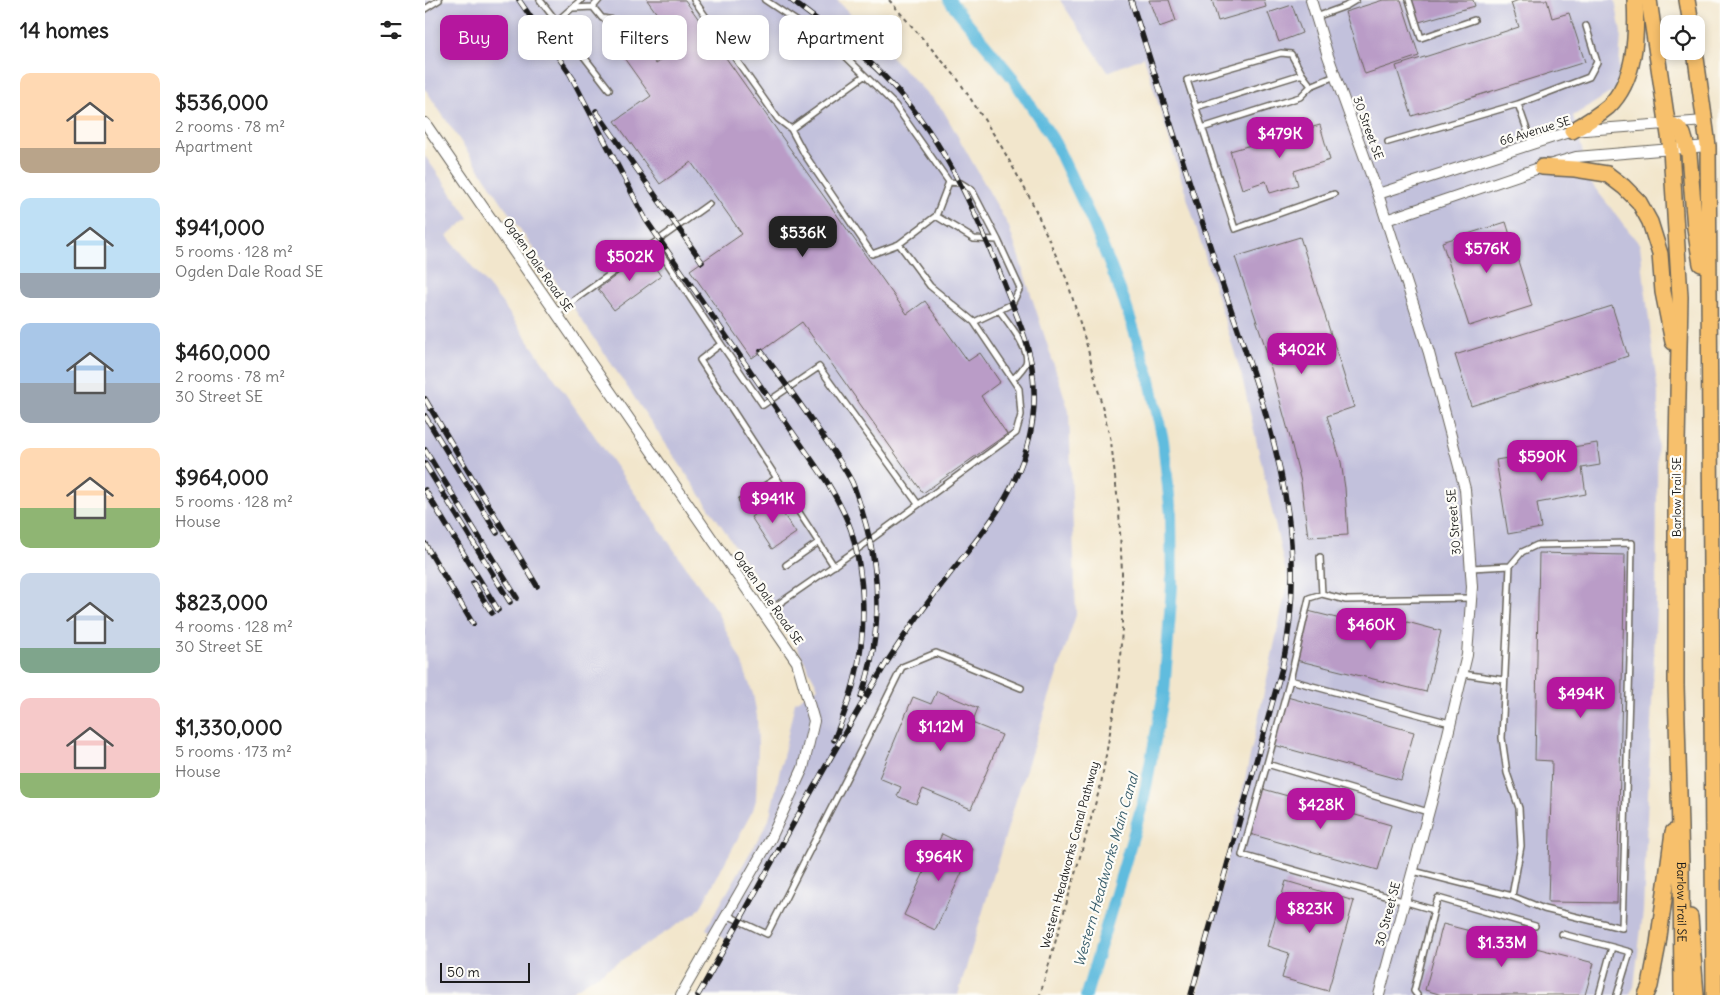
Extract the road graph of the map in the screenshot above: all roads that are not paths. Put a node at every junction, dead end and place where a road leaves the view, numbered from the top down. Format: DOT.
graph roads {
  1 [pos="439,0"];
  2 [pos="540,0"];
  3 [pos="581,0"];
  4 [pos="599,0"];
  5 [pos="694,0"];
  6 [pos="765,0"];
  7 [pos="1311,0"];
  8 [pos="1356,0"];
  9 [pos="1409,0"];
  10 [pos="1635,0"];
  11 [pos="1649,0"];
  12 [pos="1687,0"];
  13 [pos="593,7"];
  14 [pos="572,8"];
  15 [pos="425,9"];
  16 [pos="551,15"];
  17 [pos="564,15"];
  18 [pos="1690,15"];
  19 [pos="1316,17"];
  20 [pos="602,18"];
  21 [pos="1474,20"];
  22 [pos="1587,26"];
  23 [pos="586,60"];
  24 [pos="1696,60"];
  25 [pos="1302,74"];
  26 [pos="864,76"];
  27 [pos="1336,76"];
  28 [pos="1311,86"];
  29 [pos="609,89"];
  30 [pos="1518,104"];
  31 [pos="1196,107"];
  32 [pos="1705,122"];
  33 [pos="1668,123"];
  34 [pos="425,124"];
  35 [pos="1203,128"];
  36 [pos="791,129"];
  37 [pos="1572,131"];
  38 [pos="1387,142"];
  39 [pos="1532,144"];
  40 [pos="1708,146"];
  41 [pos="1687,147"];
  42 [pos="1671,149"];
  43 [pos="1542,167"];
  44 [pos="949,182"];
  45 [pos="1334,194"];
  46 [pos="1378,194"];
  47 [pos="709,204"];
  48 [pos="936,216"];
  49 [pos="1386,220"];
  50 [pos="998,240"];
  51 [pos="654,243"];
  52 [pos="899,244"];
  53 [pos="999,310"];
  54 [pos="556,313"];
  55 [pos="1709,315"];
  56 [pos="974,322"];
  57 [pos="721,344"];
  58 [pos="1678,368"];
  59 [pos="1013,379"];
  60 [pos="777,478"];
  61 [pos="742,500"];
  62 [pos="919,504"];
  63 [pos="819,542"];
  64 [pos="1320,557"];
  65 [pos="786,565"];
  66 [pos="834,566"];
  67 [pos="1510,566"];
  68 [pos="1470,568"];
  69 [pos="1322,594"];
  70 [pos="1471,598"];
  71 [pos="764,614"];
  72 [pos="1463,674"];
  73 [pos="1290,680"];
  74 [pos="1505,680"];
  75 [pos="1021,688"];
  76 [pos="1451,724"];
  77 [pos="1267,764"];
  78 [pos="1679,789"];
  79 [pos="1429,812"];
  80 [pos="1681,864"];
  81 [pos="1413,870"];
  82 [pos="1713,881"];
  83 [pos="1512,896"];
  84 [pos="1404,902"];
  85 [pos="1434,910"];
  86 [pos="1720,910"];
  87 [pos="727,915"];
  88 [pos="1535,926"];
  89 [pos="1562,934"];
  90 [pos="1612,947"];
  91 [pos="681,995"];
  92 [pos="1379,995"];
  93 [pos="1417,995"];
  94 [pos="1599,995"];
  95 [pos="1617,995"];
  96 [pos="1646,995"];
  97 [pos="1682,995"];
  98 [pos="1697,995"];
  99 [pos="1714,995"];
  1 -- 15 [label="lane"];
  2 -- 16 [label="lane"];
  3 -- 14 [label="lane"];
  4 -- 13 [label="lane"];
  5 -- 36 [label="lane"];
  6 -- 26 [label="lane"];
  7 -- 19 [label="street, 30 Street SE"];
  8 -- 19 [label="lane"];
  9 -- 21 [label="lane"];
  10 -- 37 [label="main road"];
  11 -- 33 [label="main road, Barlow Trail SE"];
  12 -- 18 [label="main road"];
  13 -- 14 [label="lane"];
  13 -- 20 [label="lane"];
  14 -- 17 [label="lane"];
  19 -- 27 [label="street, 30 Street SE"];
  22 -- 30 [label="lane"];
  23 -- 29 [label="lane"];
  24 -- 32 [label="main road"];
  25 -- 28 [label="lane"];
  25 -- 31 [label="lane"];
  25 -- 31 [label="lane"];
  26 -- 36 [label="lane"];
  26 -- 44 [label="lane"];
  27 -- 28 [label="lane"];
  27 -- 46 [label="street, 30 Street SE"];
  28 -- 35 [label="lane"];
  30 -- 38 [label="lane"];
  30 -- 39 [label="lane"];
  31 -- 35 [label="lane"];
  32 -- 33 [label="street, 66 Avenue SE"];
  32 -- 40 [label="main road"];
  33 -- 37 [label="street, 66 Avenue SE"];
  33 -- 41 [label="main road"];
  33 -- 42 [label="main road, Barlow Trail SE"];
  34 -- 54 [label="street, Ogden Dale Road SE"];
  35 -- 45 [label="lane"];
  36 -- 52 [label="lane"];
  37 -- 39 [label="street, 66 Avenue SE"];
  39 -- 46 [label="street, 66 Avenue SE"];
  40 -- 41 [label="street"];
  40 -- 55 [label="main road"];
  41 -- 42 [label="street"];
  41 -- 55 [label="main road"];
  42 -- 43 [label="street"];
  42 -- 58 [label="main road, Barlow Trail SE"];
  43 -- 49 [label="street"];
  43 -- 58 [label="main road"];
  44 -- 48 [label="lane"];
  44 -- 50 [label="lane"];
  46 -- 49 [label="street, 30 Street SE"];
  47 -- 51 [label="lane"];
  48 -- 50 [label="lane"];
  48 -- 52 [label="lane"];
  49 -- 68 [label="street, 30 Street SE"];
  50 -- 53 [label="lane"];
  51 -- 54 [label="lane"];
  51 -- 57 [label="lane"];
  52 -- 56 [label="lane"];
  53 -- 56 [label="lane"];
  53 -- 59 [label="lane"];
  54 -- 71 [label="street, Ogden Dale Road SE"];
  55 -- 82 [label="main road"];
  56 -- 59 [label="lane"];
  57 -- 60 [label="lane"];
  57 -- 62 [label="lane"];
  58 -- 78 [label="main road, Barlow Trail SE"];
  59 -- 62 [label="lane"];
  60 -- 61 [label="lane"];
  60 -- 63 [label="lane"];
  62 -- 66 [label="lane"];
  63 -- 65 [label="lane"];
  63 -- 66 [label="lane"];
  64 -- 69 [label="lane"];
  66 -- 71 [label="lane"];
  67 -- 68 [label="lane"];
  67 -- 74 [label="lane"];
  67 -- 83 [label="lane"];
  68 -- 70 [label="street, 30 Street SE"];
  69 -- 70 [label="lane"];
  69 -- 73 [label="lane"];
  70 -- 72 [label="street, 30 Street SE"];
  71 -- 87 [label="street, Ogden Dale Road SE"];
  72 -- 74 [label="lane"];
  72 -- 76 [label="street, 30 Street SE"];
  73 -- 76 [label="lane"];
  73 -- 77 [label="lane"];
  74 -- 83 [label="lane"];
  75 -- 87 [label="lane"];
  76 -- 79 [label="street, 30 Street SE"];
  77 -- 79 [label="lane"];
  77 -- 84 [label="lane"];
  78 -- 80 [label="main road, Barlow Trail SE"];
  78 -- 96 [label="main road"];
  79 -- 81 [label="street, 30 Street SE"];
  80 -- 97 [label="main road, Barlow Trail SE"];
  80 -- 98 [label="main road"];
  81 -- 83 [label="lane"];
  81 -- 84 [label="street, 30 Street SE"];
  82 -- 86 [label="main road"];
  82 -- 99 [label="main road"];
  84 -- 85 [label="lane"];
  84 -- 92 [label="street, 30 Street SE"];
  85 -- 88 [label="lane"];
  85 -- 93 [label="lane"];
  87 -- 91 [label="street, Ogden Dale Road SE"];
  89 -- 90 [label="lane"];
  90 -- 94 [label="lane"];
  90 -- 95 [label="lane"];
}
